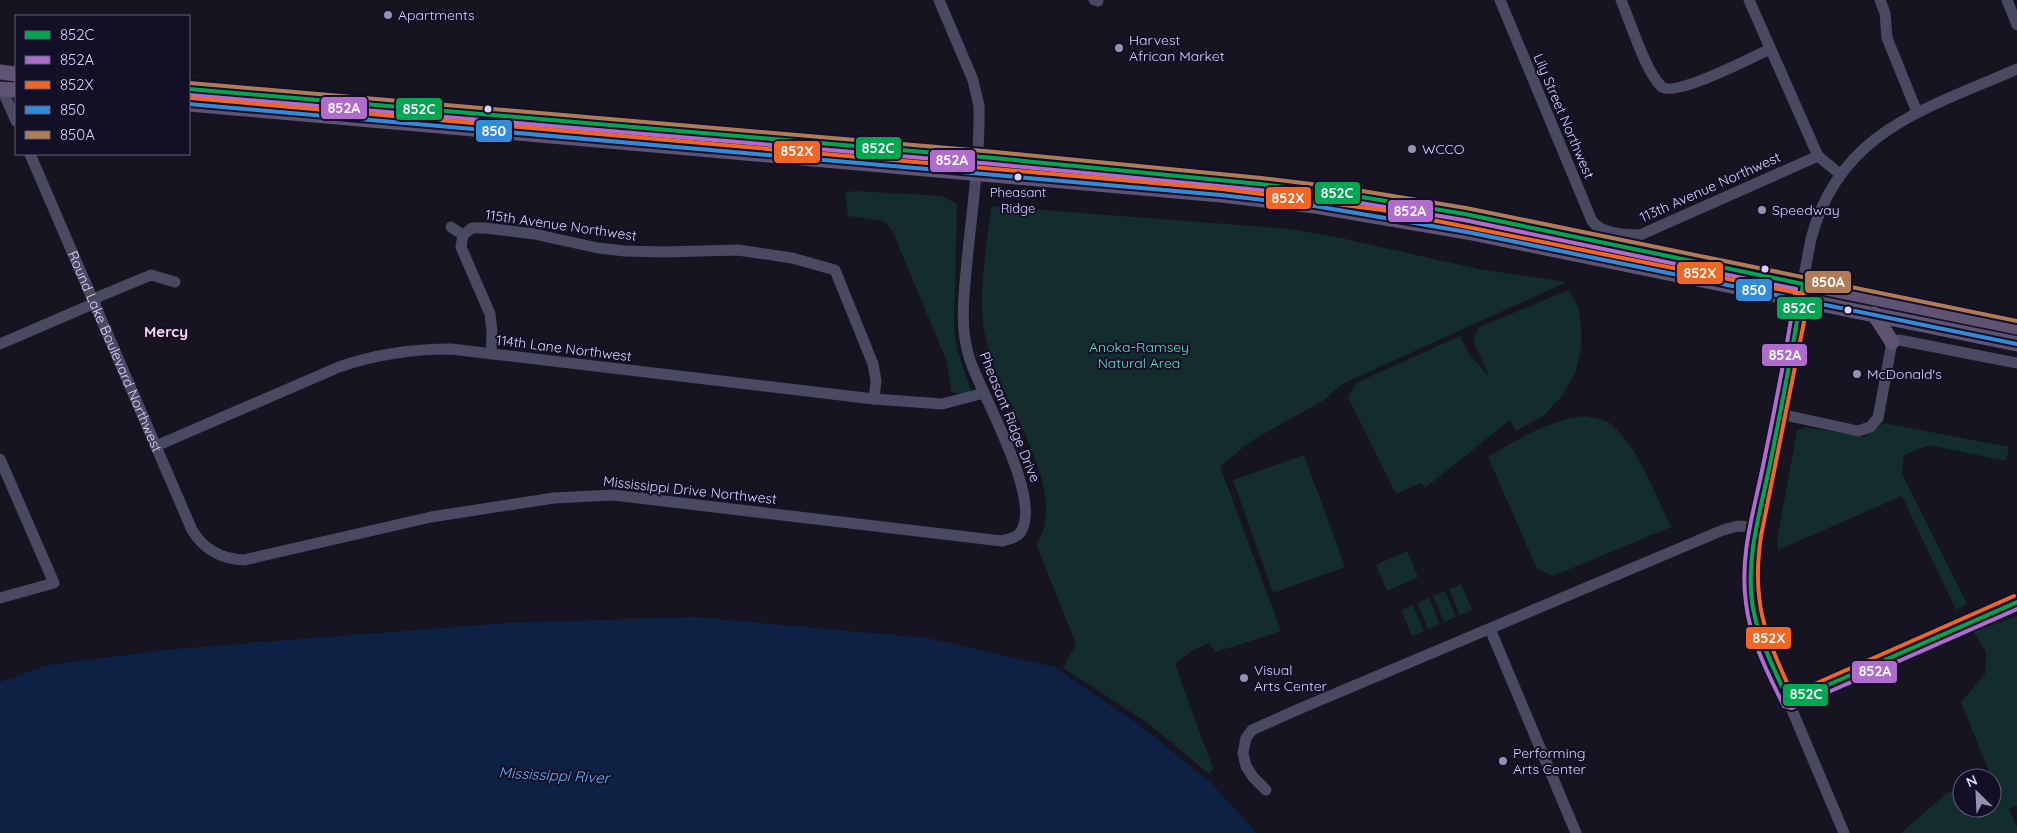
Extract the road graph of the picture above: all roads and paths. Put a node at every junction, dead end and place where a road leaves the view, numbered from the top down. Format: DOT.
graph roads {
  1 [pos="939,0"];
  2 [pos="1094,0"];
  3 [pos="1098,0"];
  4 [pos="1500,0"];
  5 [pos="1621,0"];
  6 [pos="1749,0"];
  7 [pos="1880,0"];
  8 [pos="2007,0"];
  9 [pos="2017,25"];
  10 [pos="1770,49"];
  11 [pos="2017,68"];
  12 [pos="0,72"];
  13 [pos="15,74"];
  14 [pos="5,88"];
  15 [pos="190,89"];
  16 [pos="190,104"];
  17 [pos="1917,112"];
  18 [pos="15,118"];
  19 [pos="30,155"];
  20 [pos="1818,156"];
  21 [pos="976,157"];
  22 [pos="975,174"];
  23 [pos="1840,174"];
  24 [pos="452,227"];
  25 [pos="1612,232"];
  26 [pos="463,235"];
  27 [pos="175,282"];
  28 [pos="1803,284"];
  29 [pos="1801,300"];
  30 [pos="94,301"];
  31 [pos="1874,314"];
  32 [pos="2017,327"];
  33 [pos="1892,342"];
  34 [pos="0,344"];
  35 [pos="2017,344"];
  36 [pos="491,354"];
  37 [pos="2017,363"];
  38 [pos="984,393"];
  39 [pos="874,399"];
  40 [pos="1780,414"];
  41 [pos="156,446"];
  42 [pos="0,459"];
  43 [pos="1757,528"];
  44 [pos="1002,541"];
  45 [pos="204,546"];
  46 [pos="0,598"];
  47 [pos="2017,602"];
  48 [pos="1490,628"];
  49 [pos="1789,702"];
  50 [pos="1266,790"];
  51 [pos="1841,832"];
  52 [pos="1576,833"];
  1 -- 21 [label="street, Pheasant Ridge Drive"];
  2 -- 3 [label="street"];
  4 -- 25 [label="street, Lily Street Northwest"];
  5 -- 10 [label="street"];
  6 -- 10 [label="street"];
  7 -- 17 [label="street"];
  8 -- 9 [label="street"];
  10 -- 20 [label="street"];
  11 -- 17 [label="street"];
  12 -- 13 [label="main road"];
  14 -- 18 [label="street"];
  15 -- 21 [label="main road"];
  16 -- 22 [label="main road"];
  17 -- 23 [label="street"];
  19 -- 30 [label="street, Round Lake Boulevard Northwest"];
  20 -- 23 [label="street"];
  20 -- 25 [label="street, 113th Avenue Northwest"];
  21 -- 22 [label="street, Pheasant Ridge Drive"];
  21 -- 28 [label="main road"];
  22 -- 29 [label="main road"];
  22 -- 38 [label="street, Pheasant Ridge Drive"];
  23 -- 28 [label="street"];
  24 -- 26 [label="street"];
  26 -- 36 [label="street"];
  26 -- 39 [label="street, 115th Avenue Northwest"];
  27 -- 30 [label="street"];
  28 -- 29 [label="street"];
  28 -- 32 [label="main road"];
  29 -- 31 [label="main road"];
  29 -- 40 [label="street"];
  30 -- 34 [label="street"];
  30 -- 41 [label="street, Round Lake Boulevard Northwest"];
  31 -- 33 [label="main road"];
  31 -- 35 [label="main road"];
  33 -- 37 [label="street"];
  33 -- 40 [label="street"];
  36 -- 39 [label="street, 114th Lane Northwest"];
  36 -- 41 [label="street, 114th Lane Northwest"];
  38 -- 39 [label="street, 114th Lane Northwest"];
  38 -- 44 [label="street, Pheasant Ridge Drive"];
  40 -- 43 [label="street"];
  41 -- 45 [label="street, Round Lake Boulevard Northwest"];
  42 -- 46 [label="street"];
  43 -- 48 [label="street"];
  43 -- 49 [label="street"];
  44 -- 45 [label="street, Mississippi Drive Northwest"];
  47 -- 49 [label="street"];
  48 -- 50 [label="street"];
  48 -- 52 [label="street"];
  49 -- 51 [label="street"];
}
